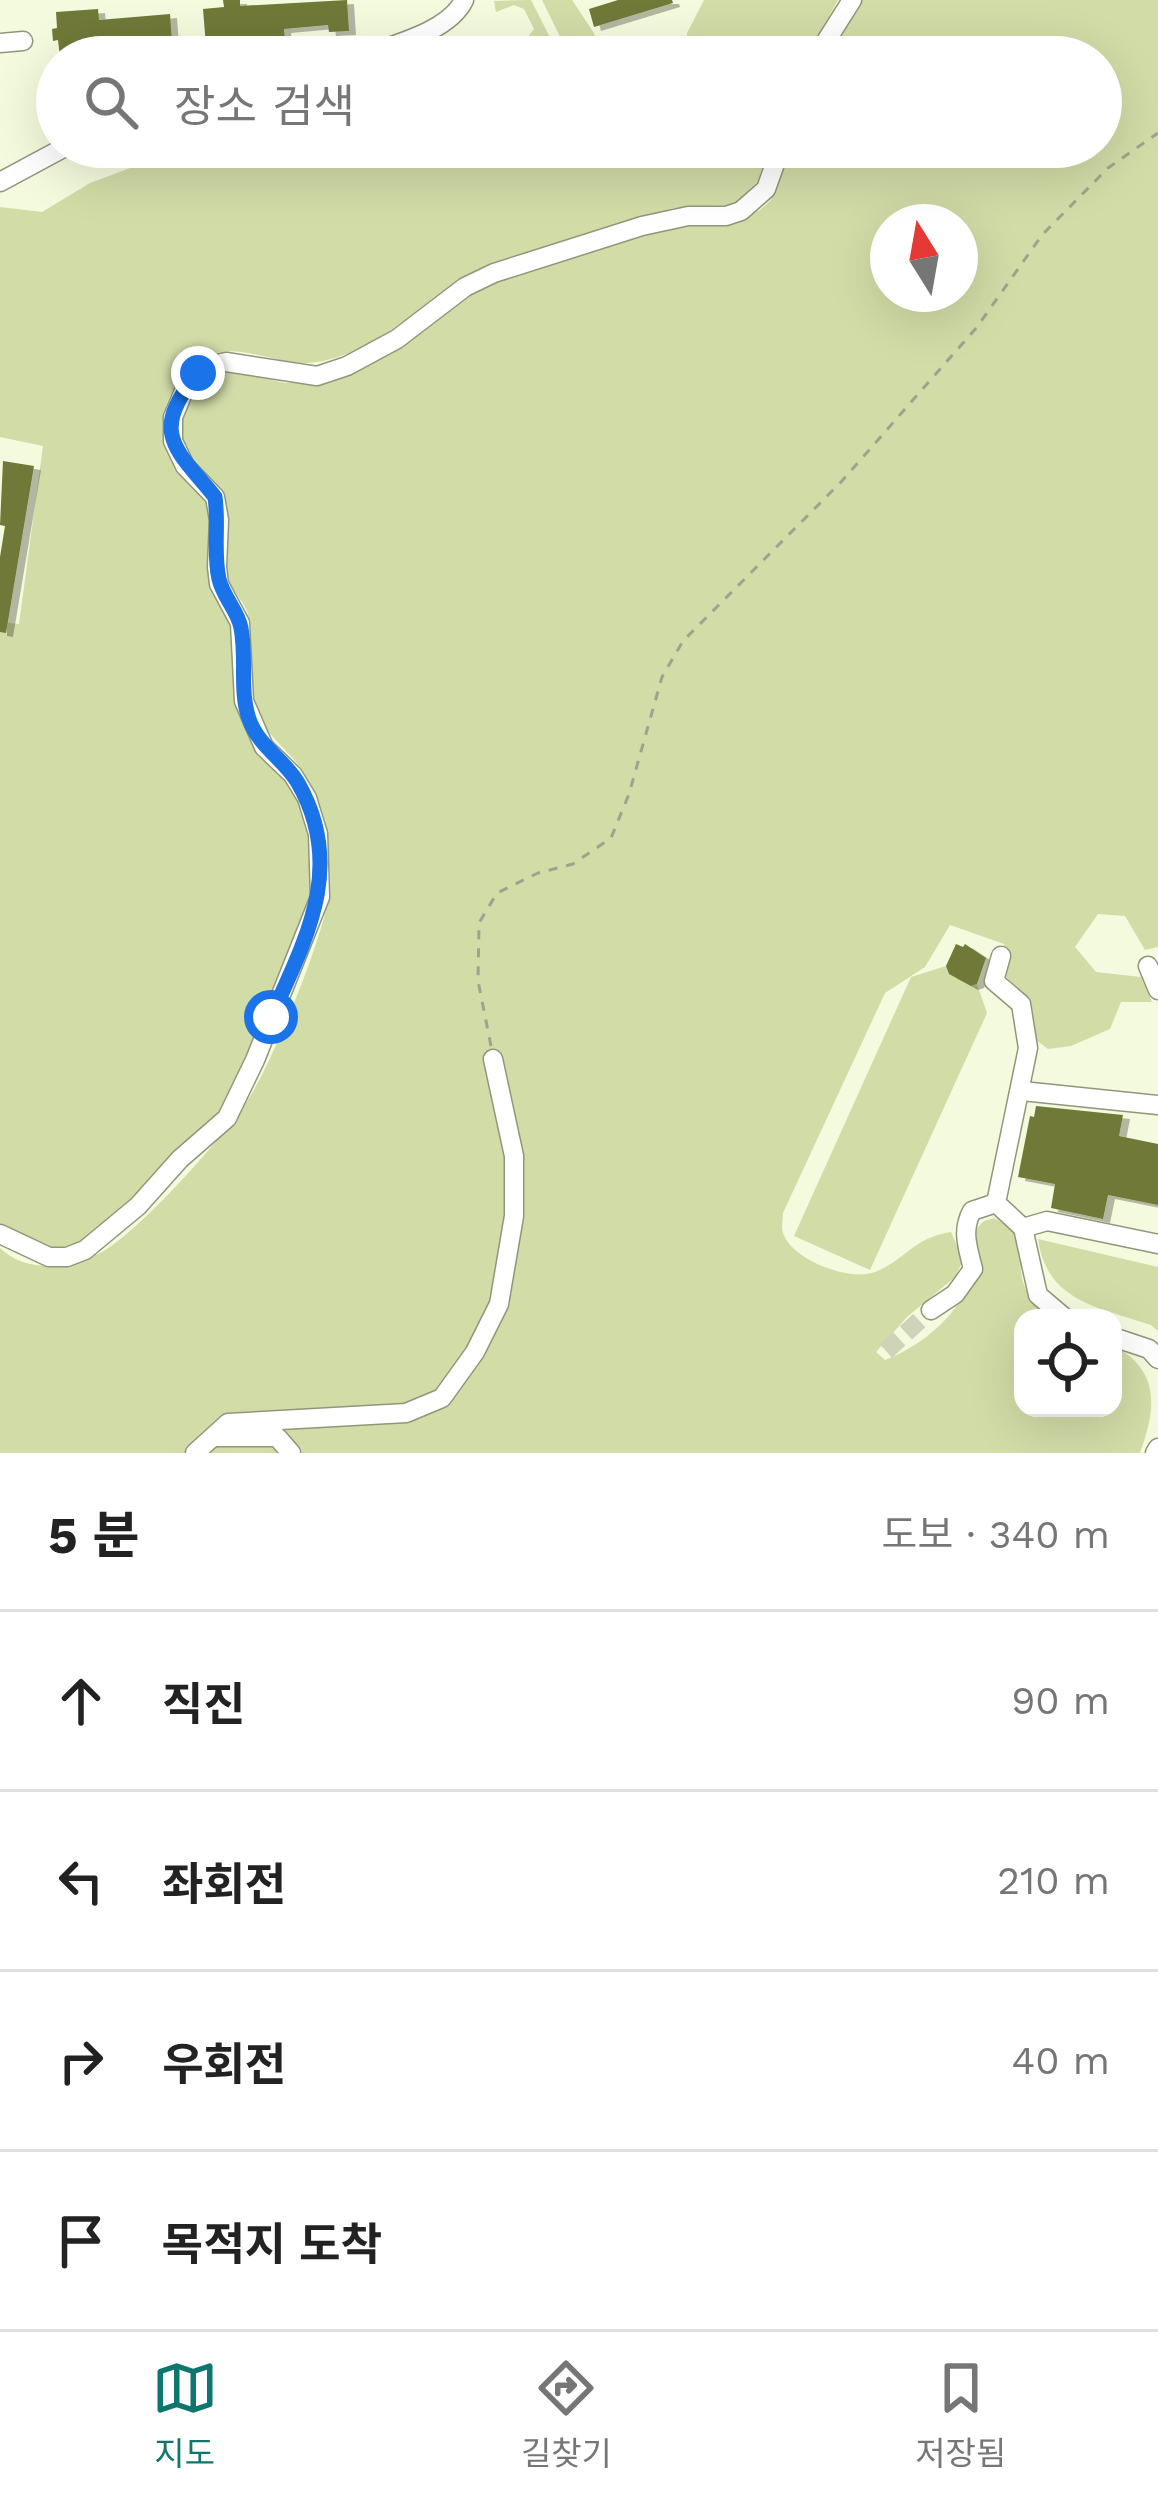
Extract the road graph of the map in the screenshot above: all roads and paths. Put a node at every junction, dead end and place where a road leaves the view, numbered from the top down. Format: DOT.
graph roads {
  1 [pos="464,0"];
  2 [pos="852,0"];
  3 [pos="410,36"];
  4 [pos="829,36"];
  5 [pos="23,41"];
  6 [pos="0,43"];
  7 [pos="1158,133"];
  8 [pos="1122,158"];
  9 [pos="36,162"];
  10 [pos="774,168"];
  11 [pos="1108,168"];
  12 [pos="0,182"];
  13 [pos="1000,956"];
  14 [pos="1148,966"];
  15 [pos="1158,990"];
  16 [pos="493,1060"];
  17 [pos="1022,1091"];
  18 [pos="1158,1106"];
  19 [pos="996,1203"];
  20 [pos="1023,1228"];
  21 [pos="0,1234"];
  22 [pos="1158,1244"];
  23 [pos="1054,1309"];
  24 [pos="931,1310"];
  25 [pos="1122,1340"];
  26 [pos="1158,1359"];
  27 [pos="216,1437"];
  28 [pos="195,1453"];
  29 [pos="291,1453"];
  1 -- 3 [label="street"];
  2 -- 4 [label="street"];
  5 -- 6 [label="street"];
  7 -- 8 [label="path"];
  9 -- 12 [label="street"];
  10 -- 21 [label="street"];
  11 -- 16 [label="path"];
  13 -- 17 [label="street"];
  14 -- 15 [label="street"];
  16 -- 27 [label="street"];
  17 -- 18 [label="street"];
  17 -- 19 [label="street"];
  19 -- 20 [label="street"];
  19 -- 24 [label="street"];
  20 -- 22 [label="street"];
  20 -- 23 [label="street"];
  25 -- 26 [label="street"];
  27 -- 28 [label="street"];
  27 -- 29 [label="street"];
}
